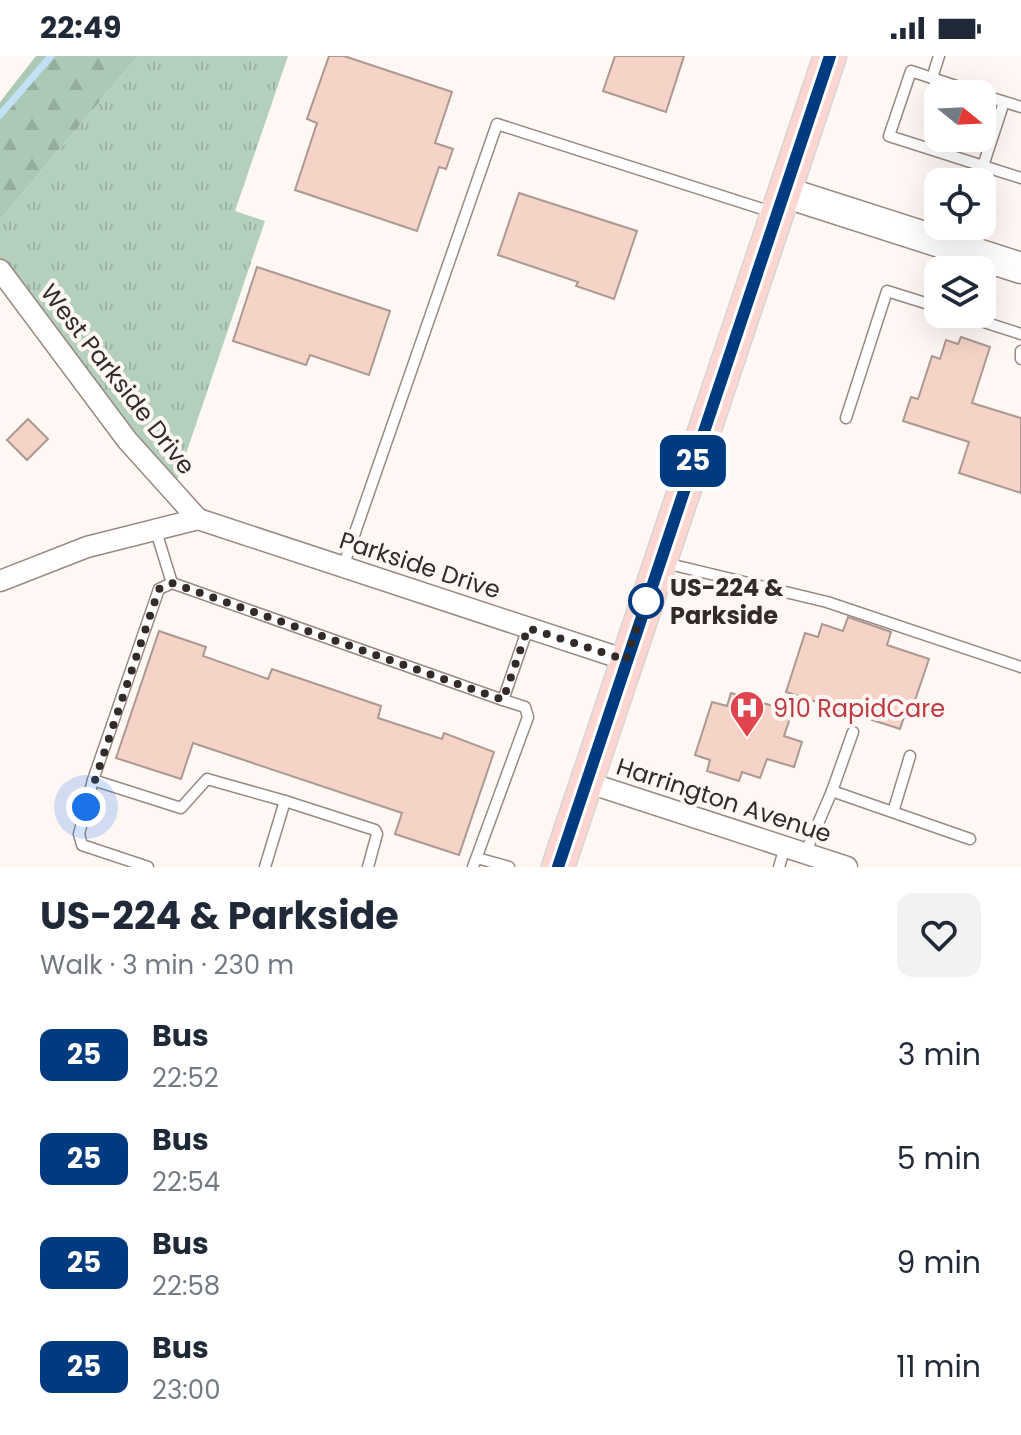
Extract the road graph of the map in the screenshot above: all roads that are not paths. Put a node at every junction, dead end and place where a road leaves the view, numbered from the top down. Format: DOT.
graph roads {
  1 [pos="830,56"];
  2 [pos="939,56"];
  3 [pos="932,78"];
  4 [pos="938,80"];
  5 [pos="996,99"];
  6 [pos="1004,102"];
  7 [pos="1021,107"];
  8 [pos="983,166"];
  9 [pos="1021,178"];
  10 [pos="780,203"];
  11 [pos="1021,268"];
  12 [pos="0,270"];
  13 [pos="924,303"];
  14 [pos="996,326"];
  15 [pos="1021,334"];
  16 [pos="1021,351"];
  17 [pos="1021,359"];
  18 [pos="846,418"];
  19 [pos="198,519"];
  20 [pos="155,528"];
  21 [pos="659,562"];
  22 [pos="343,567"];
  23 [pos="0,581"];
  24 [pos="172,583"];
  25 [pos="528,628"];
  26 [pos="626,660"];
  27 [pos="1021,667"];
  28 [pos="503,700"];
  29 [pos="853,732"];
  30 [pos="910,756"];
  31 [pos="93,780"];
  32 [pos="586,782"];
  33 [pos="832,791"];
  34 [pos="285,801"];
  35 [pos="893,812"];
  36 [pos="970,839"];
  37 [pos="805,854"];
  38 [pos="782,857"];
  39 [pos="475,862"];
  40 [pos="148,867"];
  41 [pos="265,867"];
  42 [pos="368,867"];
  43 [pos="509,867"];
  44 [pos="558,867"];
  45 [pos="847,867"];
  1 -- 10 [label="main road"];
  2 -- 3 [label="lane"];
  3 -- 4 [label="lane"];
  3 -- 8 [label="lane"];
  5 -- 6 [label="lane"];
  6 -- 7 [label="lane"];
  6 -- 8 [label="lane"];
  8 -- 9 [label="lane"];
  10 -- 11 [label="street"];
  10 -- 21 [label="main road"];
  10 -- 22 [label="lane"];
  12 -- 19 [label="street, West Parkside Drive"];
  13 -- 18 [label="lane"];
  14 -- 15 [label="lane"];
  16 -- 17 [label="lane"];
  19 -- 20 [label="street"];
  19 -- 22 [label="street, Parkside Drive"];
  20 -- 23 [label="street"];
  20 -- 24 [label="lane"];
  21 -- 26 [label="main road"];
  21 -- 27 [label="lane"];
  22 -- 25 [label="street, Parkside Drive"];
  24 -- 28 [label="lane"];
  24 -- 31 [label="lane"];
  25 -- 26 [label="street, Parkside Drive"];
  25 -- 28 [label="lane"];
  26 -- 32 [label="main road"];
  28 -- 39 [label="lane"];
  29 -- 33 [label="lane"];
  30 -- 35 [label="lane"];
  31 -- 34 [label="lane"];
  31 -- 40 [label="lane"];
  32 -- 38 [label="street, Harrington Avenue"];
  32 -- 44 [label="main road"];
  33 -- 35 [label="lane"];
  33 -- 37 [label="lane"];
  34 -- 41 [label="lane"];
  34 -- 42 [label="lane"];
  35 -- 36 [label="lane"];
  37 -- 38 [label="street, Harrington Avenue"];
  37 -- 45 [label="street, Harrington Avenue"];
  39 -- 43 [label="lane"];
}
